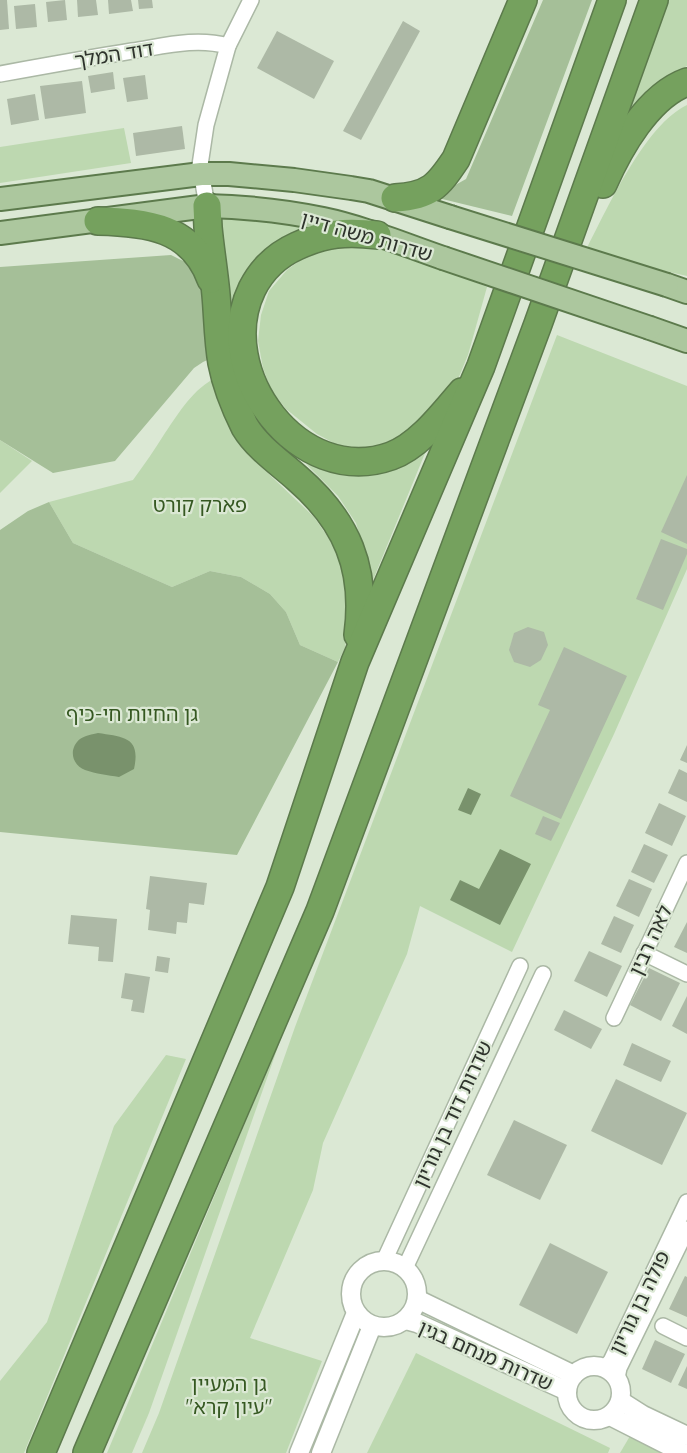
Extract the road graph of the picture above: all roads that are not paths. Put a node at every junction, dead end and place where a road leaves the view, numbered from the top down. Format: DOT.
graph roads {
  1 [pos="251,0"];
  2 [pos="523,0"];
  3 [pos="612,0"];
  4 [pos="654,0"];
  5 [pos="228,46"];
  6 [pos="0,74"];
  7 [pos="687,82"];
  8 [pos="208,174"];
  9 [pos="395,198"];
  10 [pos="0,199"];
  11 [pos="207,206"];
  12 [pos="98,221"];
  13 [pos="0,233"];
  14 [pos="377,235"];
  15 [pos="677,288"];
  16 [pos="216,295"];
  17 [pos="538,324"];
  18 [pos="687,341"];
  19 [pos="481,366"];
  20 [pos="355,662"];
  21 [pos="687,863"];
  22 [pos="644,953"];
  23 [pos="520,966"];
  24 [pos="543,974"];
  25 [pos="687,974"];
  26 [pos="614,1018"];
  27 [pos="687,1202"];
  28 [pos="687,1229"];
  29 [pos="384,1261"];
  30 [pos="405,1268"];
  31 [pos="417,1299"];
  32 [pos="356,1313"];
  33 [pos="406,1320"];
  34 [pos="372,1326"];
  35 [pos="663,1326"];
  36 [pos="687,1338"];
  37 [pos="611,1373"];
  38 [pos="570,1383"];
  39 [pos="621,1401"];
  40 [pos="610,1416"];
  41 [pos="687,1436"];
  42 [pos="41,1453"];
  43 [pos="87,1453"];
  44 [pos="299,1453"];
  45 [pos="321,1453"];
  46 [pos="683,1453"];
  1 -- 5 [label="street"];
  2 -- 9 [label="highway"];
  3 -- 19 [label="highway"];
  4 -- 17 [label="highway"];
  5 -- 6 [label="street, דוד המלך"];
  5 -- 8 [label="street"];
  7 -- 17 [label="highway"];
  8 -- 9 [label="main road, שדרות משה דיין"];
  8 -- 10 [label="main road, שדרות משה דיין"];
  8 -- 11 [label="street"];
  9 -- 15 [label="main road, שדרות משה דיין, bridge"];
  11 -- 12 [label="main road, שדרות משה דיין"];
  11 -- 14 [label="main road, שדרות משה דיין"];
  11 -- 16 [label="highway"];
  12 -- 13 [label="main road, שדרות משה דיין"];
  12 -- 16 [label="highway"];
  14 -- 18 [label="main road, שדרות משה דיין, bridge"];
  14 -- 19 [label="highway"];
  16 -- 20 [label="highway"];
  17 -- 43 [label="highway"];
  19 -- 20 [label="highway"];
  20 -- 42 [label="highway"];
  21 -- 22 [label="street, לאה רבין"];
  22 -- 25 [label="street"];
  22 -- 26 [label="street, לאה רבין"];
  23 -- 29 [label="street, שדרות דוד בן גוריון"];
  24 -- 30 [label="street, שדרות דוד בן גוריון"];
  27 -- 37 [label="street, פולה בן גוריון"];
  28 -- 37 [label="street, פולה בן גוריון"];
  29 -- 30 [label="street"];
  29 -- 32 [label="street"];
  30 -- 31 [label="street"];
  31 -- 33 [label="street"];
  31 -- 38 [label="street, שדרות מנחם בגין"];
  32 -- 34 [label="street"];
  32 -- 44 [label="street"];
  33 -- 34 [label="street"];
  33 -- 38 [label="street, שדרות מנחם בגין"];
  34 -- 45 [label="street"];
  35 -- 36 [label="street"];
  37 -- 38 [label="street"];
  37 -- 39 [label="street"];
  38 -- 40 [label="street"];
  39 -- 40 [label="street"];
  39 -- 41 [label="street"];
  40 -- 46 [label="street"];
}
